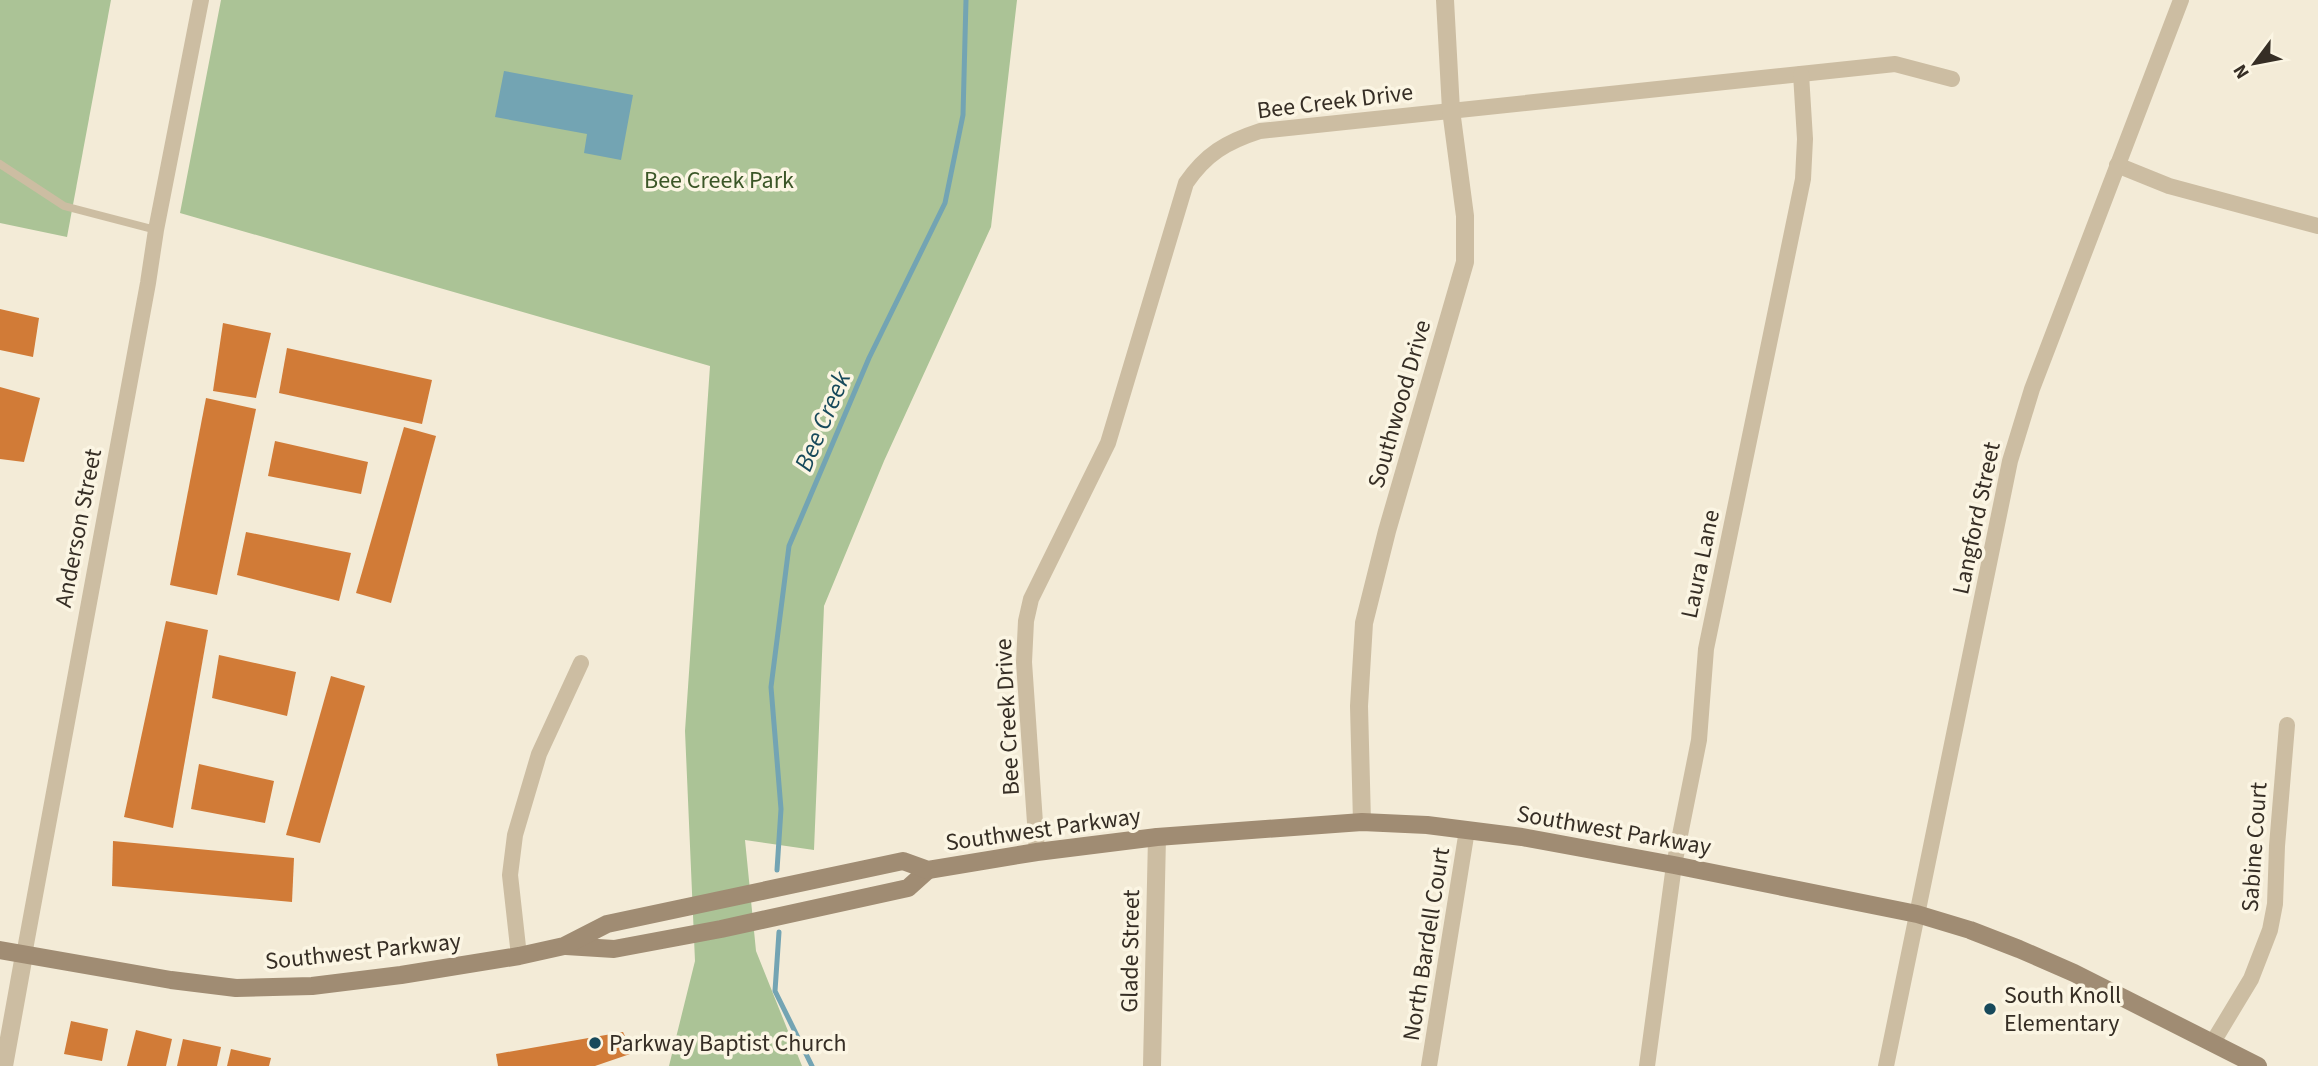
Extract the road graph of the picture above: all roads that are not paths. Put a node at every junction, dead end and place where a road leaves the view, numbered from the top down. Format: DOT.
graph roads {
  1 [pos="201,0"];
  2 [pos="1445,0"];
  3 [pos="2180,0"];
  4 [pos="1801,74"];
  5 [pos="1952,79"];
  6 [pos="1451,110"];
  7 [pos="0,164"];
  8 [pos="2117,165"];
  9 [pos="2318,226"];
  10 [pos="156,230"];
  11 [pos="581,663"];
  12 [pos="2287,725"];
  13 [pos="1362,822"];
  14 [pos="1467,830"];
  15 [pos="1157,837"];
  16 [pos="1037,852"];
  17 [pos="1674,865"];
  18 [pos="928,870"];
  19 [pos="1917,914"];
  20 [pos="564,946"];
  21 [pos="0,950"];
  22 [pos="24,955"];
  23 [pos="519,956"];
  24 [pos="2213,1041"];
  25 [pos="4,1066"];
  26 [pos="1152,1066"];
  27 [pos="1429,1066"];
  28 [pos="1647,1066"];
  29 [pos="1886,1066"];
  30 [pos="2258,1066"];
  1 -- 10 [label="street, Anderson Street"];
  2 -- 6 [label="street, Southwood Drive"];
  3 -- 8 [label="street, Langford Street"];
  4 -- 5 [label="street, Bee Creek Drive"];
  4 -- 6 [label="street, Bee Creek Drive"];
  4 -- 17 [label="street, Laura Lane"];
  6 -- 13 [label="street, Southwood Drive"];
  6 -- 16 [label="street, Bee Creek Drive"];
  7 -- 10 [label="lane"];
  8 -- 9 [label="street"];
  8 -- 19 [label="street, Langford Street"];
  10 -- 22 [label="street, Anderson Street"];
  11 -- 23 [label="street"];
  12 -- 24 [label="street, Sabine Court"];
  13 -- 14 [label="main road, Southwest Parkway"];
  13 -- 15 [label="main road, Southwest Parkway"];
  14 -- 17 [label="main road, Southwest Parkway"];
  14 -- 27 [label="street, North Bardell Court"];
  15 -- 16 [label="main road, Southwest Parkway"];
  15 -- 26 [label="street, Glade Street"];
  16 -- 18 [label="main road, Southwest Parkway"];
  17 -- 19 [label="main road, Southwest Parkway"];
  17 -- 28 [label="street, Laura Lane"];
  18 -- 20 [label="main road, Southwest Parkway"];
  18 -- 20 [label="main road, Southwest Parkway"];
  19 -- 24 [label="main road, Southwest Parkway"];
  19 -- 29 [label="street, Langford Street"];
  20 -- 23 [label="main road, Southwest Parkway"];
  21 -- 22 [label="main road, Southwest Parkway"];
  22 -- 23 [label="main road, Southwest Parkway"];
  22 -- 25 [label="street, Anderson Street"];
  24 -- 30 [label="main road, Southwest Parkway"];
}
